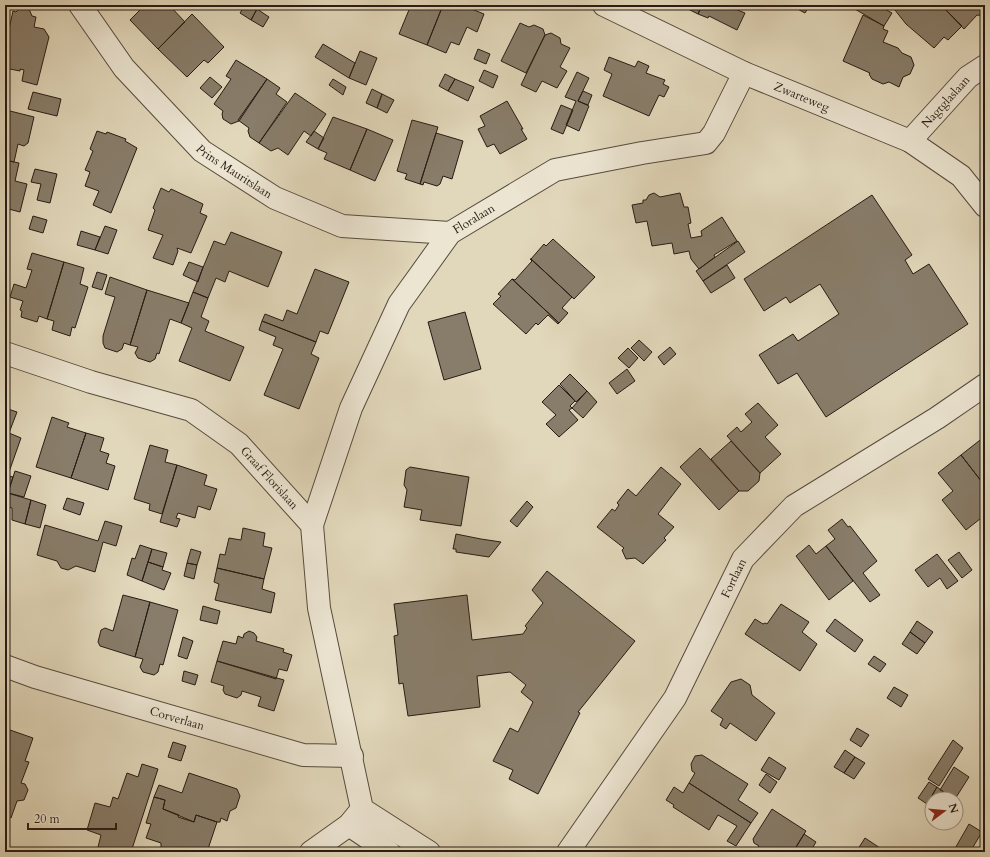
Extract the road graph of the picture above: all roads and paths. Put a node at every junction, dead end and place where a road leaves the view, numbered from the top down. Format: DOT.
graph roads {
  1 [pos="80,5"];
  2 [pos="608,6"];
  3 [pos="985,66"];
  4 [pos="744,73"];
  5 [pos="910,141"];
  6 [pos="985,206"];
  7 [pos="450,233"];
  8 [pos="5,353"];
  9 [pos="985,385"];
  10 [pos="312,525"];
  11 [pos="5,666"];
  12 [pos="352,756"];
  13 [pos="356,817"];
  14 [pos="311,852"];
  15 [pos="389,852"];
  16 [pos="429,852"];
  17 [pos="568,852"];
  1 -- 7 [label="street, Prins Mauritslaan"];
  2 -- 4 [label="street, Zwarteweg"];
  3 -- 5 [label="street, Nagtglaslaan"];
  4 -- 5 [label="street, Zwarteweg"];
  4 -- 7 [label="street, Floralaan"];
  5 -- 6 [label="street, Zwarteweg"];
  7 -- 10 [label="street, Floralaan"];
  8 -- 10 [label="street, Graaf Florislaan"];
  9 -- 17 [label="street, Fortlaan"];
  10 -- 12 [label="street"];
  11 -- 12 [label="street, Corverlaan"];
  12 -- 13 [label="street"];
  13 -- 14 [label="street"];
  13 -- 15 [label="street"];
  13 -- 16 [label="street"];
}
